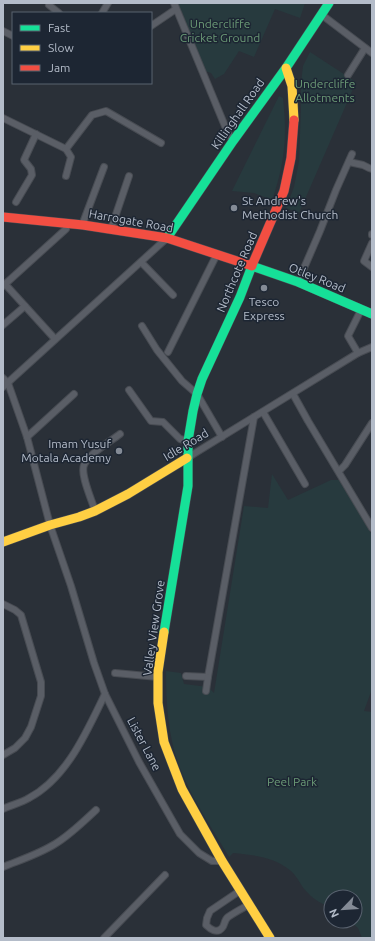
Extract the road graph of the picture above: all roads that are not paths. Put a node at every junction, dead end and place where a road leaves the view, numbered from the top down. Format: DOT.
graph roads {
  1 [pos="108,3"];
  2 [pos="329,3"];
  3 [pos="49,5"];
  4 [pos="175,6"];
  5 [pos="58,12"];
  6 [pos="103,12"];
  7 [pos="322,15"];
  8 [pos="152,25"];
  9 [pos="3,31"];
  10 [pos="12,36"];
  11 [pos="365,48"];
  12 [pos="372,53"];
  13 [pos="286,68"];
  14 [pos="348,75"];
  15 [pos="3,118"];
  16 [pos="36,134"];
  17 [pos="234,141"];
  18 [pos="161,143"];
  19 [pos="66,149"];
  20 [pos="352,154"];
  21 [pos="349,162"];
  22 [pos="104,167"];
  23 [pos="372,169"];
  24 [pos="66,176"];
  25 [pos="129,176"];
  26 [pos="16,202"];
  27 [pos="3,216"];
  28 [pos="67,223"];
  29 [pos="83,225"];
  30 [pos="111,229"];
  31 [pos="167,238"];
  32 [pos="372,243"];
  33 [pos="217,254"];
  34 [pos="141,262"];
  35 [pos="252,266"];
  36 [pos="372,267"];
  37 [pos="298,282"];
  38 [pos="4,285"];
  39 [pos="173,295"];
  40 [pos="25,306"];
  41 [pos="361,310"];
  42 [pos="372,314"];
  43 [pos="3,325"];
  44 [pos="142,326"];
  45 [pos="55,339"];
  46 [pos="372,347"];
  47 [pos="168,352"];
  48 [pos="358,354"];
  49 [pos="3,378"];
  50 [pos="6,385"];
  51 [pos="129,390"];
  52 [pos="74,394"];
  53 [pos="197,394"];
  54 [pos="293,394"];
  55 [pos="263,412"];
  56 [pos="254,417"];
  57 [pos="372,423"];
  58 [pos="120,434"];
  59 [pos="27,437"];
  60 [pos="222,437"];
  61 [pos="188,441"];
  62 [pos="188,458"];
  63 [pos="338,471"];
  64 [pos="305,484"];
  65 [pos="95,510"];
  66 [pos="50,525"];
  67 [pos="372,528"];
  68 [pos="3,542"];
  69 [pos="3,604"];
  70 [pos="115,673"];
  71 [pos="186,676"];
  72 [pos="158,678"];
  73 [pos="208,678"];
  74 [pos="206,691"];
  75 [pos="105,694"];
  76 [pos="3,755"];
  77 [pos="3,809"];
  78 [pos="96,810"];
  79 [pos="222,861"];
  80 [pos="3,867"];
  81 [pos="165,875"];
  82 [pos="241,890"];
  83 [pos="250,904"];
  84 [pos="104,938"];
  85 [pos="270,938"];
  1 -- 6 [label="street"];
  2 -- 7 [label="main road, Killinghall Road"];
  3 -- 5 [label="street"];
  4 -- 8 [label="street"];
  4 -- 17 [label="street"];
  7 -- 11 [label="street"];
  7 -- 13 [label="main road, Killinghall Road"];
  9 -- 10 [label="street"];
  11 -- 12 [label="street"];
  11 -- 14 [label="street"];
  13 -- 17 [label="main road, Killinghall Road"];
  13 -- 35 [label="main road, Northcote Road"];
  15 -- 16 [label="street"];
  16 -- 19 [label="street"];
  16 -- 26 [label="street"];
  17 -- 31 [label="main road, Killinghall Road"];
  18 -- 19 [label="street"];
  19 -- 24 [label="street"];
  20 -- 21 [label="street"];
  21 -- 23 [label="street"];
  21 -- 37 [label="street"];
  22 -- 29 [label="street"];
  25 -- 30 [label="street"];
  27 -- 28 [label="main road, Harrogate Road"];
  28 -- 29 [label="main road, Harrogate Road"];
  28 -- 38 [label="street"];
  29 -- 30 [label="main road, Harrogate Road"];
  30 -- 31 [label="main road, Harrogate Road"];
  31 -- 33 [label="main road, Harrogate Road"];
  31 -- 34 [label="street"];
  32 -- 36 [label="street"];
  33 -- 35 [label="main road, Harrogate Road"];
  33 -- 47 [label="street"];
  34 -- 39 [label="street"];
  34 -- 45 [label="street"];
  35 -- 37 [label="main road, Otley Road"];
  35 -- 53 [label="main road, Northcote Road"];
  37 -- 41 [label="main road, Otley Road"];
  38 -- 40 [label="street"];
  40 -- 43 [label="street"];
  40 -- 45 [label="street"];
  41 -- 42 [label="main road, Otley Road"];
  41 -- 48 [label="street"];
  44 -- 53 [label="street"];
  45 -- 50 [label="street"];
  46 -- 48 [label="street, Idle Road"];
  48 -- 54 [label="street, Idle Road"];
  49 -- 50 [label="street"];
  50 -- 59 [label="street, Lister Lane"];
  51 -- 61 [label="street"];
  52 -- 59 [label="street"];
  53 -- 60 [label="street"];
  53 -- 61 [label="main road, Northcote Road"];
  54 -- 55 [label="street, Idle Road"];
  54 -- 63 [label="street"];
  55 -- 56 [label="street, Idle Road"];
  55 -- 64 [label="street"];
  56 -- 60 [label="street, Idle Road"];
  56 -- 73 [label="street"];
  57 -- 63 [label="street"];
  58 -- 65 [label="street"];
  59 -- 66 [label="street, Lister Lane"];
  60 -- 62 [label="street, Idle Road"];
  61 -- 62 [label="main road, Northcote Road"];
  62 -- 65 [label="main road, Idle Road"];
  62 -- 72 [label="main road, Valley View Grove"];
  63 -- 67 [label="street"];
  65 -- 66 [label="main road, Idle Road"];
  66 -- 68 [label="main road, Idle Road"];
  66 -- 75 [label="street, Lister Lane"];
  69 -- 76 [label="street"];
  70 -- 72 [label="street"];
  71 -- 73 [label="street"];
  72 -- 79 [label="main road, Valley View Grove"];
  73 -- 74 [label="street"];
  75 -- 77 [label="street"];
  75 -- 79 [label="street, Lister Lane"];
  78 -- 80 [label="street"];
  79 -- 82 [label="main road"];
  81 -- 84 [label="street"];
  82 -- 83 [label="main road"];
  82 -- 83 [label="street"];
  83 -- 85 [label="main road"];
}
